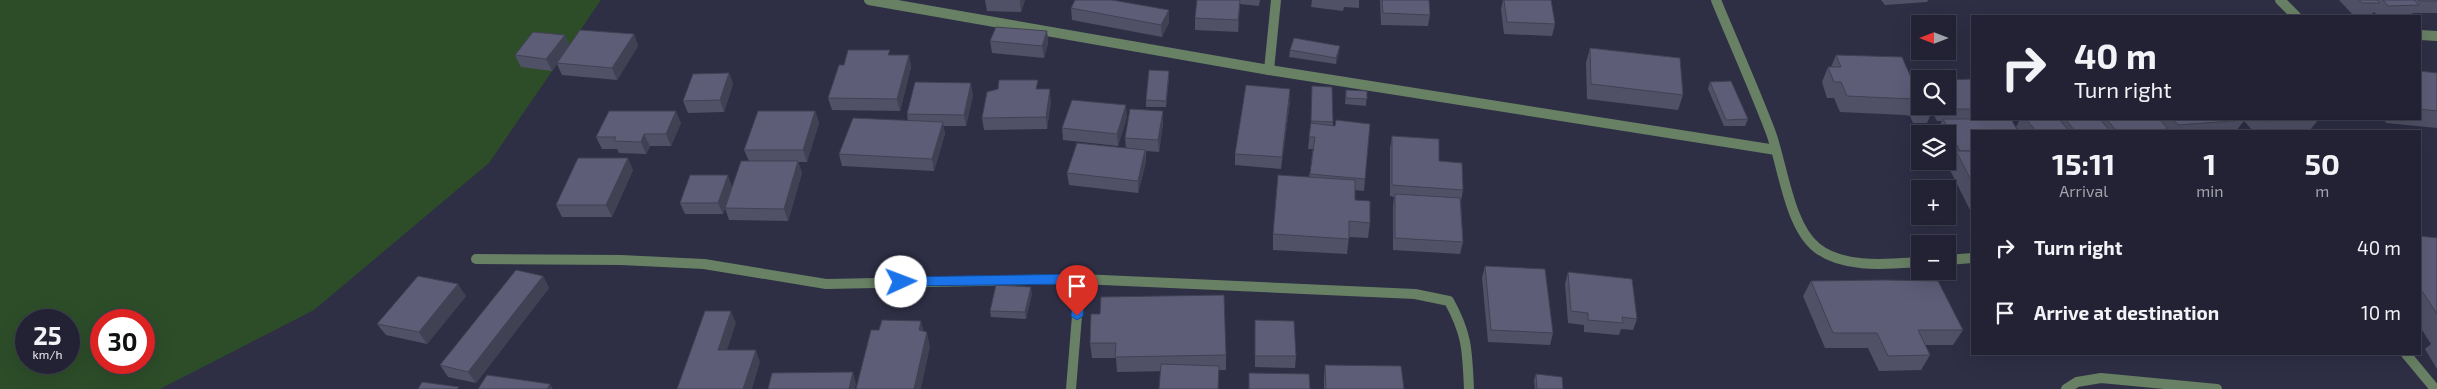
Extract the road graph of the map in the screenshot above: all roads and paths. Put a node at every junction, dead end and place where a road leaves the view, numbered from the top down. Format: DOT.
graph roads {
  1 [pos="869,0"];
  2 [pos="1276,0"];
  3 [pos="1716,0"];
  4 [pos="2280,0"];
  5 [pos="2295,15"];
  6 [pos="2421,36"];
  7 [pos="2437,36"];
  8 [pos="1269,70"];
  9 [pos="1776,150"];
  10 [pos="1971,258"];
  11 [pos="476,259"];
  12 [pos="1956,259"];
  13 [pos="1911,262"];
  14 [pos="1080,279"];
  15 [pos="2407,355"];
  16 [pos="1071,389"];
  17 [pos="1469,389"];
  18 [pos="2066,389"];
  19 [pos="2218,389"];
  20 [pos="2435,389"];
  1 -- 8 [label="street"];
  2 -- 8 [label="street"];
  3 -- 9 [label="street"];
  4 -- 5 [label="street"];
  6 -- 7 [label="street"];
  8 -- 9 [label="street"];
  9 -- 13 [label="street"];
  10 -- 12 [label="street"];
  11 -- 14 [label="street"];
  14 -- 16 [label="street"];
  14 -- 17 [label="street"];
  15 -- 20 [label="street"];
  18 -- 19 [label="street"];
}
